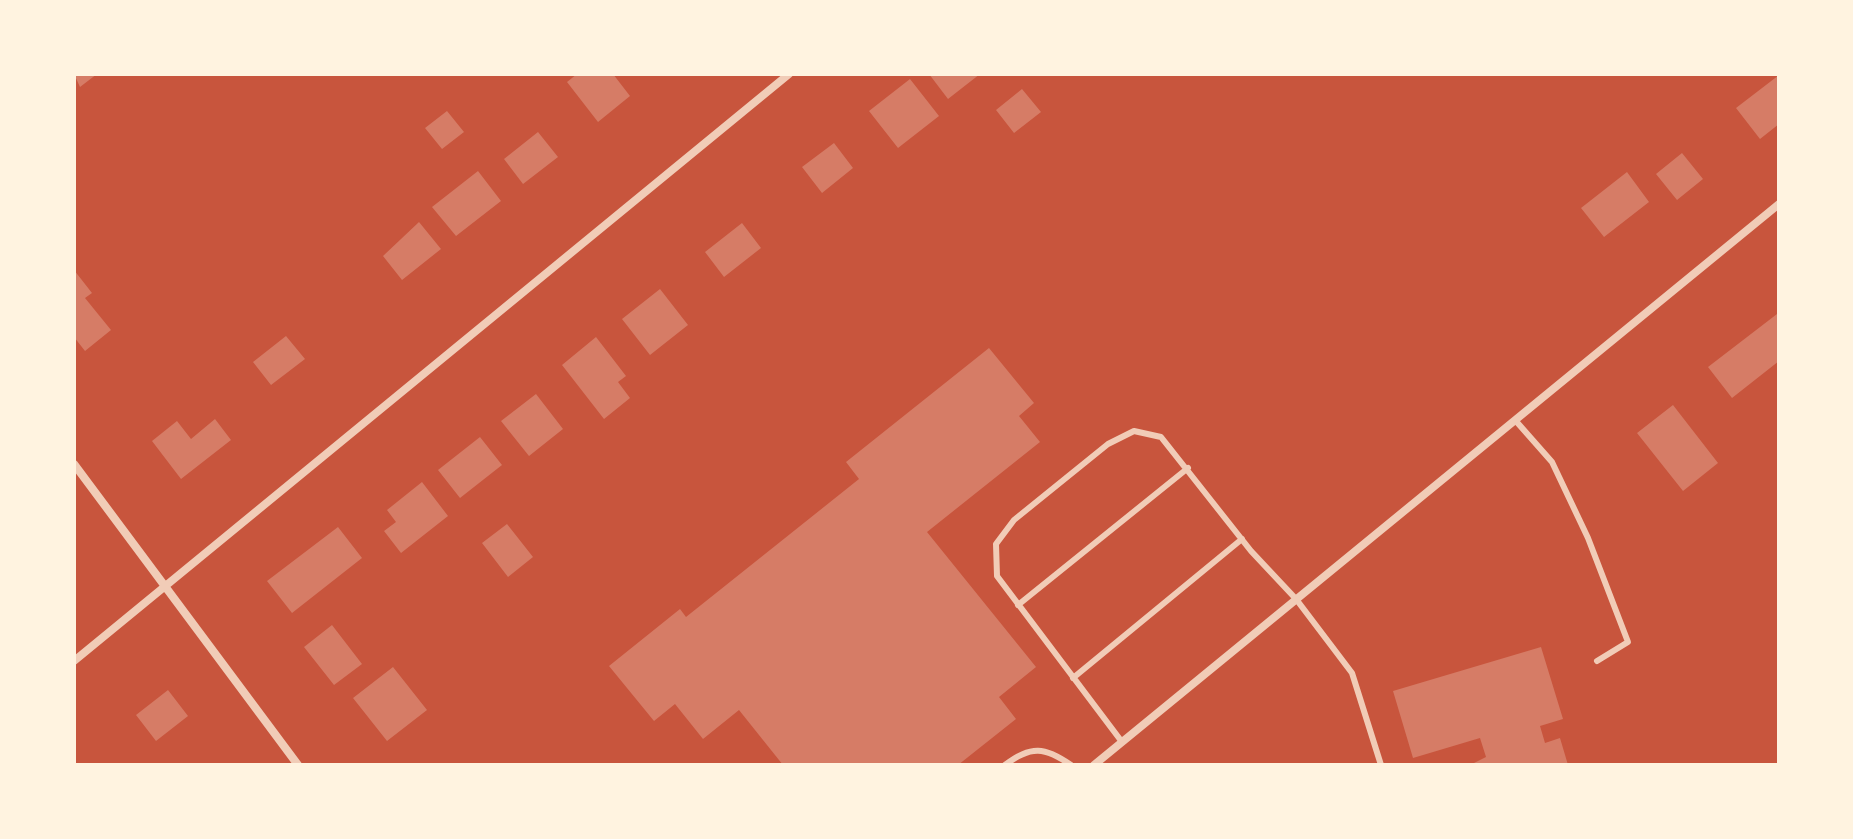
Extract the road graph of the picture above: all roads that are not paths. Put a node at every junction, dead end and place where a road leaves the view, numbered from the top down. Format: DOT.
graph roads {
  1 [pos="789,74"];
  2 [pos="1779,204"];
  3 [pos="1515,420"];
  4 [pos="74,464"];
  5 [pos="1188,468"];
  6 [pos="1242,539"];
  7 [pos="165,586"];
  8 [pos="1296,599"];
  9 [pos="1018,605"];
  10 [pos="74,661"];
  11 [pos="1597,661"];
  12 [pos="1073,678"];
  13 [pos="1122,742"];
  14 [pos="298,765"];
  15 [pos="1005,765"];
  16 [pos="1071,765"];
  17 [pos="1094,765"];
  18 [pos="1381,765"];
  1 -- 7 [label="street"];
  2 -- 3 [label="street"];
  3 -- 8 [label="street"];
  3 -- 11 [label="lane"];
  4 -- 7 [label="street"];
  5 -- 6 [label="lane"];
  5 -- 9 [label="lane"];
  5 -- 9 [label="lane"];
  6 -- 8 [label="lane"];
  6 -- 12 [label="lane"];
  7 -- 10 [label="street"];
  7 -- 14 [label="street"];
  8 -- 13 [label="street"];
  8 -- 18 [label="lane"];
  9 -- 12 [label="lane"];
  12 -- 13 [label="lane"];
  13 -- 17 [label="street"];
  15 -- 16 [label="lane"];
}
